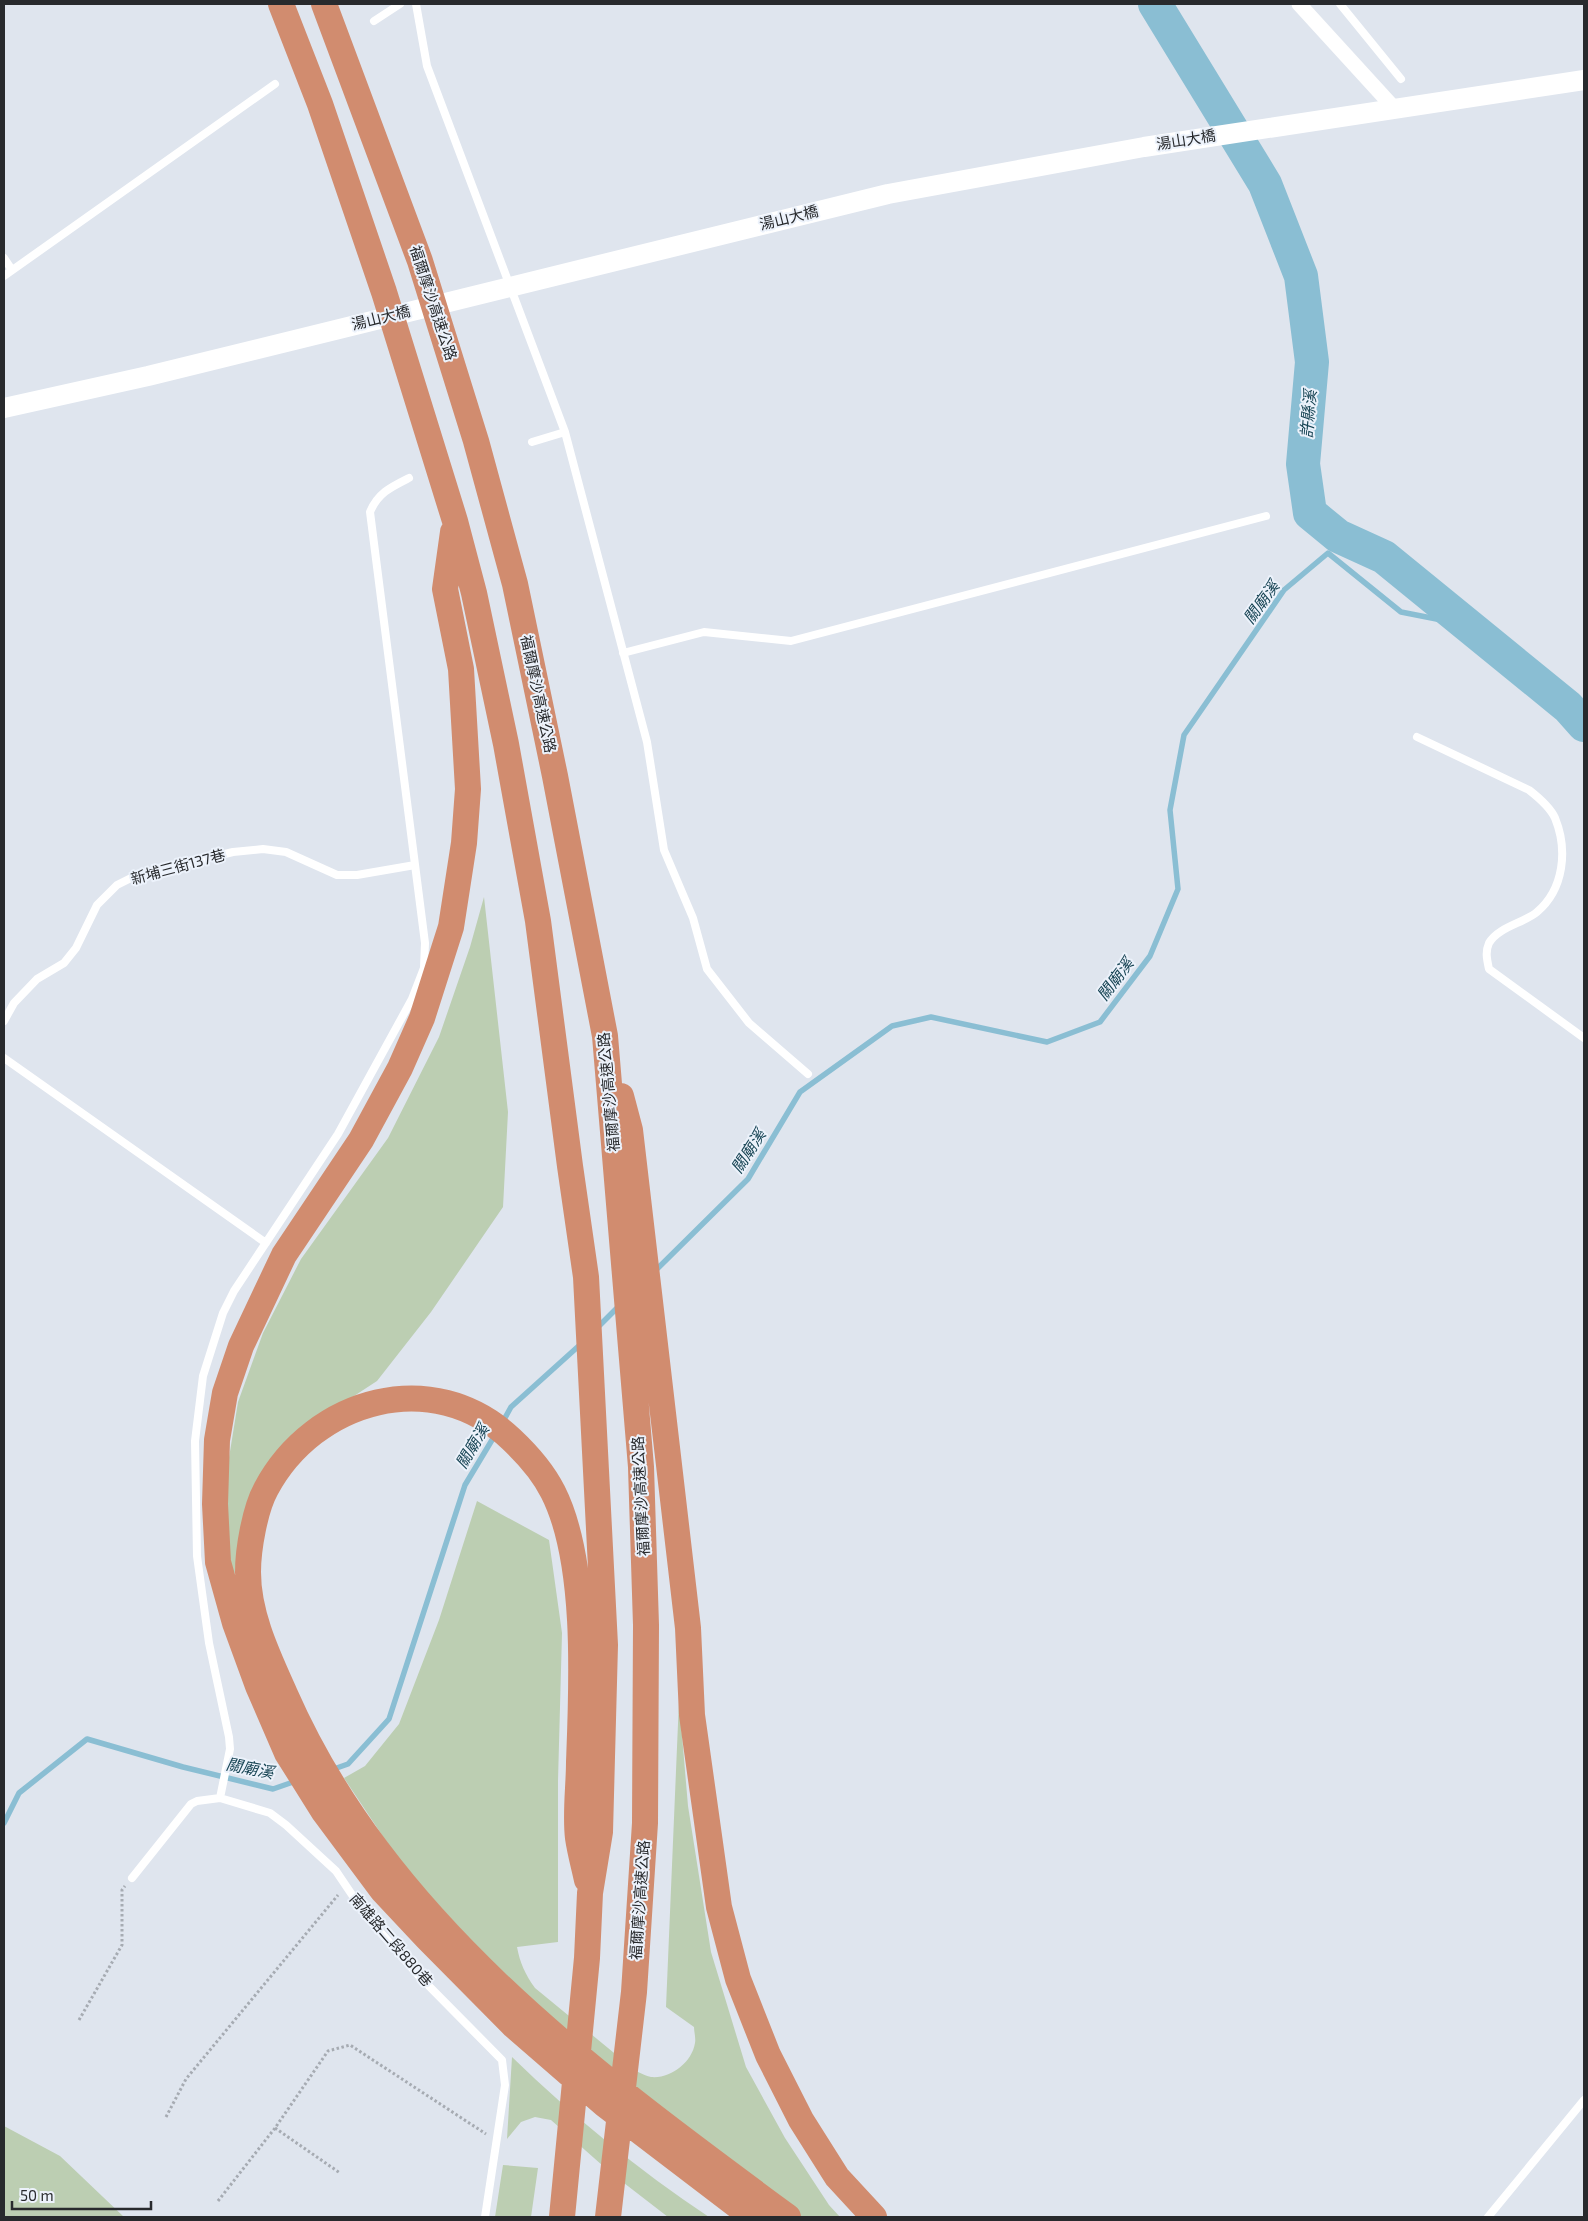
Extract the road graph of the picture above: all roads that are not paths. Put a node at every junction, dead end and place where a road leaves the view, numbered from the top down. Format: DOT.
graph roads {
  1 [pos="281,4"];
  2 [pos="324,4"];
  3 [pos="400,4"];
  4 [pos="416,4"];
  5 [pos="1299,4"];
  6 [pos="1340,4"];
  7 [pos="374,21"];
  8 [pos="1401,79"];
  9 [pos="1584,80"];
  10 [pos="275,84"];
  11 [pos="1394,108"];
  12 [pos="4,258"];
  13 [pos="12,270"];
  14 [pos="4,276"];
  15 [pos="4,408"];
  16 [pos="565,432"];
  17 [pos="532,442"];
  18 [pos="409,478"];
  19 [pos="1266,516"];
  20 [pos="455,521"];
  21 [pos="623,653"];
  22 [pos="1417,737"];
  23 [pos="415,865"];
  24 [pos="4,1021"];
  25 [pos="1584,1038"];
  26 [pos="4,1058"];
  27 [pos="808,1074"];
  28 [pos="621,1132"];
  29 [pos="266,1242"];
  30 [pos="299,1749"];
  31 [pos="221,1794"];
  32 [pos="336,1810"];
  33 [pos="132,1878"];
  34 [pos="590,1893"];
  35 [pos="1584,2100"];
  36 [pos="609,2212"];
  37 [pos="485,2217"];
  38 [pos="562,2217"];
  39 [pos="752,2217"];
  40 [pos="788,2217"];
  41 [pos="874,2217"];
  42 [pos="1488,2217"];
  1 -- 20 [label="highway"];
  2 -- 28 [label="highway, 福爾摩沙高速公路"];
  3 -- 7 [label="lane"];
  4 -- 16 [label="lane"];
  5 -- 11 [label="street"];
  6 -- 8 [label="lane"];
  9 -- 11 [label="street, 湯山大橋"];
  10 -- 13 [label="lane"];
  11 -- 15 [label="street, 湯山大橋"];
  12 -- 13 [label="lane"];
  13 -- 14 [label="lane"];
  16 -- 17 [label="lane"];
  16 -- 21 [label="lane"];
  18 -- 23 [label="lane"];
  19 -- 21 [label="lane"];
  20 -- 30 [label="highway"];
  20 -- 34 [label="highway"];
  21 -- 27 [label="lane"];
  22 -- 25 [label="lane"];
  23 -- 24 [label="lane, 新埔三街137巷"];
  23 -- 29 [label="lane"];
  26 -- 29 [label="lane"];
  28 -- 36 [label="highway, 福爾摩沙高速公路"];
  28 -- 41 [label="highway"];
  29 -- 31 [label="lane"];
  30 -- 32 [label="highway"];
  30 -- 34 [label="highway"];
  31 -- 33 [label="lane, 南雄路二段880巷"];
  31 -- 37 [label="lane, 南雄路二段880巷"];
  32 -- 39 [label="highway"];
  32 -- 40 [label="highway"];
  34 -- 38 [label="highway"];
  35 -- 42 [label="lane"];
}
